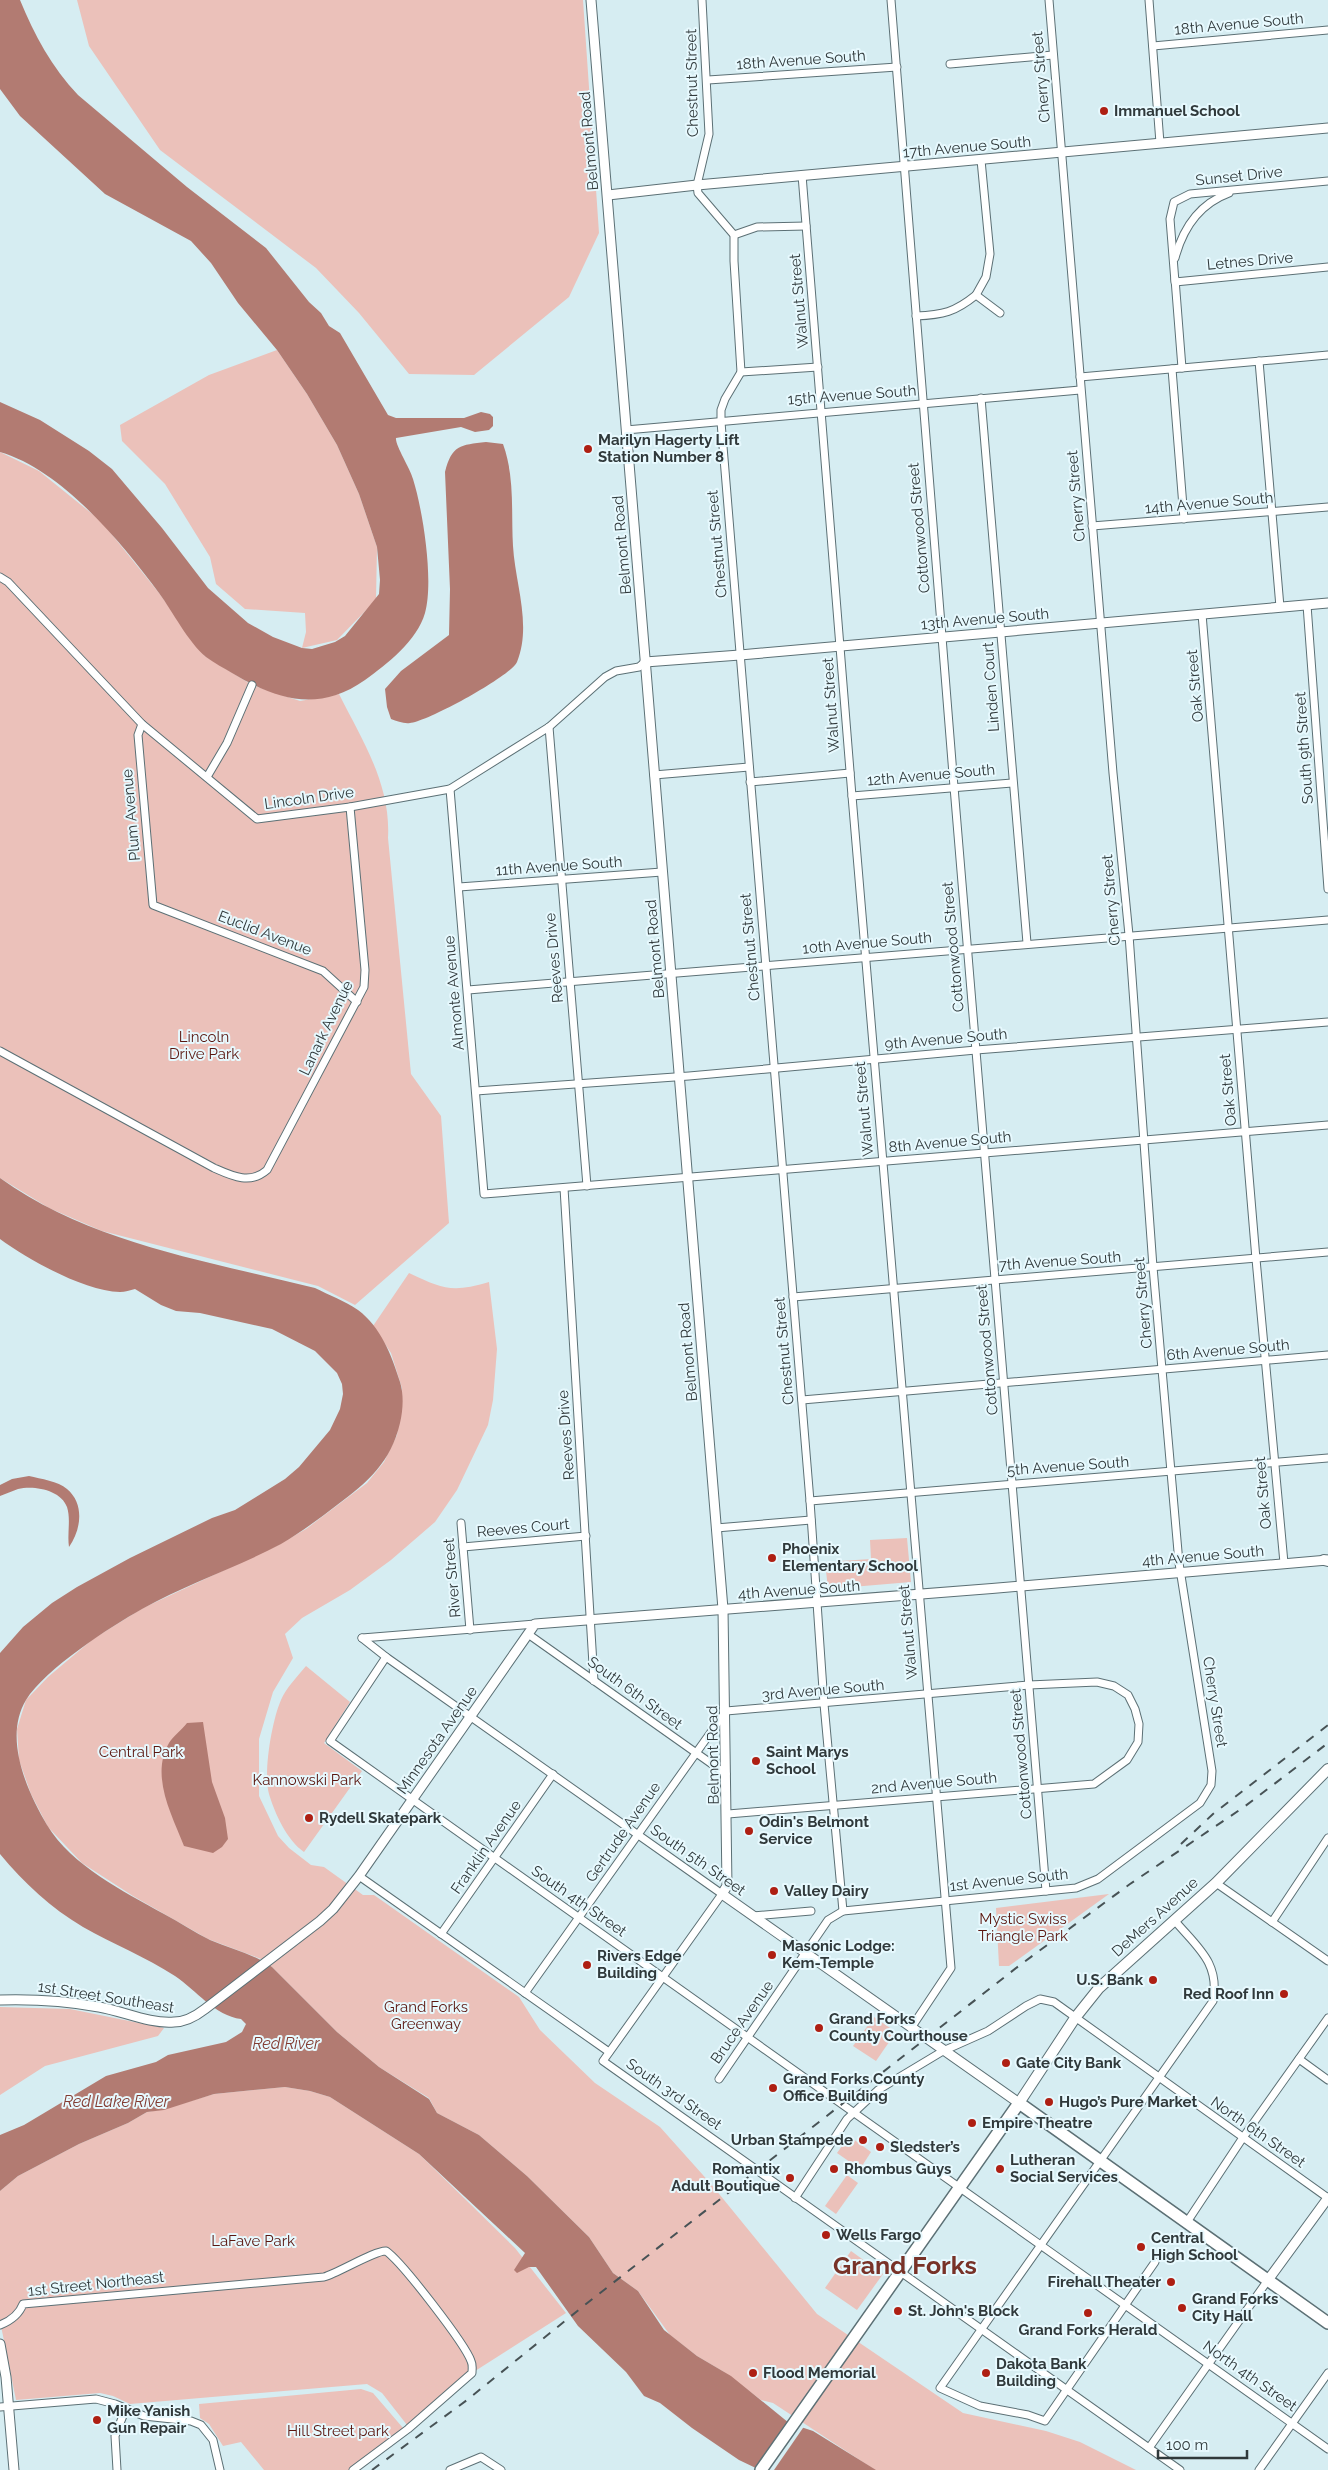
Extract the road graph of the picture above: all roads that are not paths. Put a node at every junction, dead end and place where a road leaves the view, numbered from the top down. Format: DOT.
graph roads {
  1 [pos="591,0"];
  2 [pos="702,0"];
  3 [pos="891,0"];
  4 [pos="1048,0"];
  5 [pos="1149,0"];
  6 [pos="1328,30"];
  7 [pos="1153,46"];
  8 [pos="1053,55"];
  9 [pos="950,64"];
  10 [pos="897,67"];
  11 [pos="708,80"];
  12 [pos="1328,128"];
  13 [pos="1160,143"];
  14 [pos="1061,153"];
  15 [pos="981,160"];
  16 [pos="904,166"];
  17 [pos="802,176"];
  18 [pos="1328,180"];
  19 [pos="697,185"];
  20 [pos="1240,190"];
  21 [pos="608,195"];
  22 [pos="806,226"];
  23 [pos="734,235"];
  24 [pos="1328,268"];
  25 [pos="1175,282"];
  26 [pos="976,295"];
  27 [pos="1000,313"];
  28 [pos="916,316"];
  29 [pos="1328,355"];
  30 [pos="1259,362"];
  31 [pos="818,367"];
  32 [pos="1182,368"];
  33 [pos="1172,369"];
  34 [pos="741,372"];
  35 [pos="1080,377"];
  36 [pos="1080,390"];
  37 [pos="981,398"];
  38 [pos="922,404"];
  39 [pos="822,412"];
  40 [pos="721,422"];
  41 [pos="626,430"];
  42 [pos="1328,507"];
  43 [pos="1271,511"];
  44 [pos="1184,519"];
  45 [pos="1092,526"];
  46 [pos="0,577"];
  47 [pos="1328,603"];
  48 [pos="1307,605"];
  49 [pos="1280,607"];
  50 [pos="1202,614"];
  51 [pos="1102,622"];
  52 [pos="1001,632"];
  53 [pos="942,636"];
  54 [pos="840,646"];
  55 [pos="740,655"];
  56 [pos="645,662"];
  57 [pos="252,685"];
  58 [pos="142,724"];
  59 [pos="549,727"];
  60 [pos="749,768"];
  61 [pos="850,773"];
  62 [pos="654,775"];
  63 [pos="207,777"];
  64 [pos="750,782"];
  65 [pos="1012,783"];
  66 [pos="954,787"];
  67 [pos="450,789"];
  68 [pos="852,796"];
  69 [pos="350,807"];
  70 [pos="662,872"];
  71 [pos="562,880"];
  72 [pos="459,887"];
  73 [pos="1328,889"];
  74 [pos="153,905"];
  75 [pos="1328,920"];
  76 [pos="1228,928"];
  77 [pos="1129,935"];
  78 [pos="1027,943"];
  79 [pos="967,948"];
  80 [pos="865,957"];
  81 [pos="765,966"];
  82 [pos="671,974"];
  83 [pos="570,982"];
  84 [pos="468,990"];
  85 [pos="357,1002"];
  86 [pos="1328,1022"];
  87 [pos="1236,1030"];
  88 [pos="1135,1038"];
  89 [pos="976,1050"];
  90 [pos="0,1052"];
  91 [pos="874,1059"];
  92 [pos="774,1069"];
  93 [pos="680,1077"];
  94 [pos="579,1084"];
  95 [pos="476,1091"];
  96 [pos="1328,1125"];
  97 [pos="1245,1132"];
  98 [pos="1144,1140"];
  99 [pos="984,1153"];
  100 [pos="882,1162"];
  101 [pos="783,1170"];
  102 [pos="688,1178"];
  103 [pos="587,1186"];
  104 [pos="564,1188"];
  105 [pos="484,1194"];
  106 [pos="1328,1252"];
  107 [pos="1256,1259"];
  108 [pos="1153,1267"];
  109 [pos="995,1279"];
  110 [pos="893,1288"];
  111 [pos="794,1297"];
  112 [pos="1328,1355"];
  113 [pos="1265,1361"];
  114 [pos="1163,1369"];
  115 [pos="1004,1382"];
  116 [pos="901,1390"];
  117 [pos="802,1400"];
  118 [pos="1328,1458"];
  119 [pos="1274,1463"];
  120 [pos="1171,1471"];
  121 [pos="1012,1484"];
  122 [pos="911,1493"];
  123 [pos="810,1501"];
  124 [pos="812,1520"];
  125 [pos="462,1523"];
  126 [pos="716,1528"];
  127 [pos="586,1536"];
  128 [pos="463,1547"];
  129 [pos="1327,1560"];
  130 [pos="1284,1563"];
  131 [pos="1180,1571"];
  132 [pos="1020,1587"];
  133 [pos="918,1595"];
  134 [pos="816,1604"];
  135 [pos="723,1609"];
  136 [pos="591,1620"];
  137 [pos="535,1624"];
  138 [pos="470,1630"];
  139 [pos="528,1634"];
  140 [pos="362,1638"];
  141 [pos="386,1657"];
  142 [pos="594,1681"];
  143 [pos="1029,1685"];
  144 [pos="927,1695"];
  145 [pos="824,1704"];
  146 [pos="726,1711"];
  147 [pos="470,1716"];
  148 [pos="1139,1724"];
  149 [pos="696,1754"];
  150 [pos="1328,1769"];
  151 [pos="553,1774"];
  152 [pos="726,1774"];
  153 [pos="1037,1788"];
  154 [pos="1207,1794"];
  155 [pos="934,1797"];
  156 [pos="411,1799"];
  157 [pos="834,1806"];
  158 [pos="728,1814"];
  159 [pos="637,1834"];
  160 [pos="1328,1838"];
  161 [pos="496,1858"];
  162 [pos="359,1876"];
  163 [pos="1216,1882"];
  164 [pos="1046,1891"];
  165 [pos="722,1894"];
  166 [pos="944,1900"];
  167 [pos="811,1911"];
  168 [pos="843,1911"];
  169 [pos="753,1916"];
  170 [pos="579,1918"];
  171 [pos="1175,1922"];
  172 [pos="1272,1922"];
  173 [pos="442,1934"];
  174 [pos="805,1954"];
  175 [pos="1328,1962"];
  176 [pos="663,1977"];
  177 [pos="525,1993"];
  178 [pos="0,2000"];
  179 [pos="205,2009"];
  180 [pos="1075,2018"];
  181 [pos="1328,2018"];
  182 [pos="911,2028"];
  183 [pos="747,2038"];
  184 [pos="944,2051"];
  185 [pos="609,2052"];
  186 [pos="1299,2059"];
  187 [pos="719,2079"];
  188 [pos="1158,2079"];
  189 [pos="1328,2080"];
  190 [pos="1019,2103"];
  191 [pos="853,2113"];
  192 [pos="1242,2139"];
  193 [pos="1101,2162"];
  194 [pos="959,2188"];
  195 [pos="795,2198"];
  196 [pos="1328,2198"];
  197 [pos="1187,2222"];
  198 [pos="1041,2247"];
  199 [pos="1155,2262"];
  200 [pos="900,2272"];
  201 [pos="1268,2280"];
  202 [pos="1125,2304"];
  203 [pos="1328,2323"];
  204 [pos="0,2325"];
  205 [pos="981,2329"];
  206 [pos="0,2344"];
  207 [pos="1208,2364"];
  208 [pos="1328,2373"];
  209 [pos="1065,2389"];
  210 [pos="4,2407"];
  211 [pos="126,2408"];
  212 [pos="1292,2423"];
  213 [pos="1149,2448"];
  214 [pos="1328,2449"];
  215 [pos="14,2470"];
  216 [pos="117,2470"];
  217 [pos="220,2470"];
  218 [pos="353,2470"];
  219 [pos="450,2470"];
  220 [pos="501,2470"];
  221 [pos="761,2470"];
  222 [pos="1180,2470"];
  223 [pos="1259,2470"];
  1 -- 21 [label="street, Belmont Road"];
  2 -- 11 [label="street, Chestnut Street"];
  3 -- 10 [label="street, Cottonwood Street"];
  4 -- 8 [label="street, Cherry Street"];
  5 -- 7 [label="street"];
  6 -- 7 [label="street, 18th Avenue South"];
  7 -- 13 [label="street"];
  8 -- 9 [label="street"];
  8 -- 14 [label="street, Cherry Street"];
  10 -- 11 [label="street, 18th Avenue South"];
  10 -- 16 [label="street, Cottonwood Street"];
  11 -- 19 [label="street, Chestnut Street"];
  12 -- 13 [label="street, 17th Avenue South"];
  13 -- 14 [label="street, 17th Avenue South"];
  14 -- 15 [label="street, 17th Avenue South"];
  14 -- 35 [label="street, Cherry Street"];
  15 -- 16 [label="street, 17th Avenue South"];
  15 -- 26 [label="street"];
  16 -- 17 [label="street, 17th Avenue South"];
  16 -- 28 [label="street, Cottonwood Street"];
  17 -- 19 [label="street, 17th Avenue South"];
  17 -- 22 [label="street, Walnut Street"];
  18 -- 20 [label="street, Sunset Drive"];
  19 -- 21 [label="street, 17th Avenue South"];
  19 -- 23 [label="street"];
  20 -- 25 [label="street"];
  20 -- 25 [label="street, Sunset Drive"];
  21 -- 41 [label="street, Belmont Road"];
  22 -- 23 [label="street"];
  22 -- 31 [label="street, Walnut Street"];
  23 -- 34 [label="street"];
  24 -- 25 [label="street, Letnes Drive"];
  25 -- 32 [label="street"];
  26 -- 27 [label="street"];
  26 -- 28 [label="street"];
  28 -- 38 [label="street, Cottonwood Street"];
  29 -- 30 [label="street"];
  30 -- 32 [label="street"];
  30 -- 43 [label="street"];
  31 -- 34 [label="street"];
  31 -- 39 [label="street, Walnut Street"];
  32 -- 33 [label="street"];
  33 -- 35 [label="street"];
  33 -- 44 [label="street"];
  34 -- 40 [label="street, Chestnut Street"];
  35 -- 36 [label="street, Cherry Street"];
  36 -- 37 [label="street, 15th Avenue South"];
  36 -- 45 [label="street, Cherry Street"];
  37 -- 38 [label="street, 15th Avenue South"];
  37 -- 52 [label="street, Linden Court"];
  38 -- 39 [label="street, 15th Avenue South"];
  38 -- 53 [label="street, Cottonwood Street"];
  39 -- 40 [label="street, 15th Avenue South"];
  39 -- 54 [label="street, Walnut Street"];
  40 -- 41 [label="street, 15th Avenue South"];
  40 -- 55 [label="street, Chestnut Street"];
  41 -- 56 [label="street, Belmont Road"];
  42 -- 43 [label="street, 14th Avenue South"];
  43 -- 44 [label="street, 14th Avenue South"];
  43 -- 49 [label="street"];
  44 -- 45 [label="street, 14th Avenue South"];
  45 -- 51 [label="street, Cherry Street"];
  46 -- 58 [label="street, Lincoln Drive"];
  47 -- 48 [label="street, 13th Avenue South"];
  48 -- 49 [label="street, 13th Avenue South"];
  48 -- 73 [label="street, South 9th Street"];
  49 -- 50 [label="street, 13th Avenue South"];
  50 -- 51 [label="street, 13th Avenue South"];
  50 -- 76 [label="street, Oak Street"];
  51 -- 52 [label="street, 13th Avenue South"];
  51 -- 77 [label="street, Cherry Street"];
  52 -- 53 [label="street, 13th Avenue South"];
  52 -- 65 [label="street, Linden Court"];
  53 -- 54 [label="street, 13th Avenue South"];
  53 -- 66 [label="street, Cottonwood Street"];
  54 -- 55 [label="street, 13th Avenue South"];
  54 -- 61 [label="street, Walnut Street"];
  55 -- 56 [label="street, 13th Avenue South"];
  55 -- 60 [label="street, Chestnut Street"];
  56 -- 59 [label="street, Lincoln Drive"];
  56 -- 62 [label="street, Belmont Road"];
  57 -- 63 [label="street"];
  58 -- 63 [label="street, Lincoln Drive"];
  58 -- 74 [label="street, Plum Avenue"];
  59 -- 67 [label="street, Lincoln Drive"];
  59 -- 71 [label="street, Reeves Drive"];
  60 -- 62 [label="street"];
  60 -- 64 [label="street, Chestnut Street"];
  61 -- 64 [label="street, 12th Avenue South"];
  61 -- 68 [label="street, Walnut Street"];
  62 -- 70 [label="street, Belmont Road"];
  63 -- 69 [label="street, Lincoln Drive"];
  64 -- 81 [label="street, Chestnut Street"];
  65 -- 66 [label="street, 12th Avenue South"];
  65 -- 78 [label="street, Linden Court"];
  66 -- 68 [label="street, 12th Avenue South"];
  66 -- 79 [label="street, Cottonwood Street"];
  67 -- 69 [label="street, Lincoln Drive"];
  67 -- 72 [label="street, Almonte Avenue"];
  68 -- 80 [label="street, Walnut Street"];
  69 -- 85 [label="street, Lanark Avenue"];
  70 -- 71 [label="street, 11th Avenue South"];
  70 -- 82 [label="street, Belmont Road"];
  71 -- 72 [label="street, 11th Avenue South"];
  71 -- 83 [label="street, Reeves Drive"];
  72 -- 84 [label="street, Almonte Avenue"];
  74 -- 85 [label="street, Euclid Avenue"];
  75 -- 76 [label="street, 10th Avenue South"];
  76 -- 77 [label="street, 10th Avenue South"];
  76 -- 87 [label="street, Oak Street"];
  77 -- 78 [label="street, 10th Avenue South"];
  77 -- 88 [label="street, Cherry Street"];
  78 -- 79 [label="street, 10th Avenue South"];
  79 -- 80 [label="street, 10th Avenue South"];
  79 -- 89 [label="street, Cottonwood Street"];
  80 -- 81 [label="street, 10th Avenue South"];
  80 -- 91 [label="street, Walnut Street"];
  81 -- 82 [label="street, 10th Avenue South"];
  81 -- 92 [label="street, Chestnut Street"];
  82 -- 83 [label="street, 10th Avenue South"];
  82 -- 93 [label="street, Belmont Road"];
  83 -- 84 [label="street, 10th Avenue South"];
  83 -- 94 [label="street, Reeves Drive"];
  84 -- 95 [label="street, Almonte Avenue"];
  85 -- 90 [label="street, Lanark Avenue"];
  86 -- 87 [label="street, 9th Avenue South"];
  87 -- 88 [label="street, 9th Avenue South"];
  87 -- 97 [label="street, Oak Street"];
  88 -- 89 [label="street, 9th Avenue South"];
  88 -- 98 [label="street, Cherry Street"];
  89 -- 91 [label="street, 9th Avenue South"];
  89 -- 99 [label="street, Cottonwood Street"];
  91 -- 92 [label="street, 9th Avenue South"];
  91 -- 100 [label="street, Walnut Street"];
  92 -- 93 [label="street, 9th Avenue South"];
  92 -- 101 [label="street, Chestnut Street"];
  93 -- 94 [label="street, 9th Avenue South"];
  93 -- 102 [label="street, Belmont Road"];
  94 -- 95 [label="street, 9th Avenue South"];
  94 -- 103 [label="street, Reeves Drive"];
  95 -- 105 [label="street, Almonte Avenue"];
  96 -- 97 [label="street, 8th Avenue South"];
  97 -- 98 [label="street, 8th Avenue South"];
  97 -- 107 [label="street, Oak Street"];
  98 -- 99 [label="street, 8th Avenue South"];
  98 -- 108 [label="street, Cherry Street"];
  99 -- 100 [label="street, 8th Avenue South"];
  99 -- 109 [label="street, Cottonwood Street"];
  100 -- 101 [label="street, 8th Avenue South"];
  100 -- 110 [label="street, Walnut Street"];
  101 -- 102 [label="street, 8th Avenue South"];
  101 -- 111 [label="street, Chestnut Street"];
  102 -- 103 [label="street, 8th Avenue South"];
  102 -- 126 [label="street, Belmont Road"];
  103 -- 104 [label="street, 8th Avenue South"];
  104 -- 105 [label="street, 8th Avenue South"];
  104 -- 127 [label="street, Reeves Drive"];
  106 -- 107 [label="street, 7th Avenue South"];
  107 -- 108 [label="street, 7th Avenue South"];
  107 -- 113 [label="street, Oak Street"];
  108 -- 109 [label="street, 7th Avenue South"];
  108 -- 114 [label="street, Cherry Street"];
  109 -- 110 [label="street, 7th Avenue South"];
  109 -- 115 [label="street, Cottonwood Street"];
  110 -- 111 [label="street, 7th Avenue South"];
  110 -- 116 [label="street, Walnut Street"];
  111 -- 117 [label="street, Chestnut Street"];
  112 -- 113 [label="street, 6th Avenue South"];
  113 -- 114 [label="street, 6th Avenue South"];
  113 -- 119 [label="street, Oak Street"];
  114 -- 115 [label="street, 6th Avenue South"];
  114 -- 120 [label="street, Cherry Street"];
  115 -- 116 [label="street, 6th Avenue South"];
  115 -- 121 [label="street, Cottonwood Street"];
  116 -- 117 [label="street, 6th Avenue South"];
  116 -- 122 [label="street, Walnut Street"];
  117 -- 123 [label="street, Chestnut Street"];
  118 -- 119 [label="street, 5th Avenue South"];
  119 -- 120 [label="street, 5th Avenue South"];
  119 -- 130 [label="street, Oak Street"];
  120 -- 121 [label="street, 5th Avenue South"];
  120 -- 131 [label="street, Cherry Street"];
  121 -- 122 [label="street, 5th Avenue South"];
  121 -- 132 [label="street, Cottonwood Street"];
  122 -- 123 [label="street, 5th Avenue South"];
  122 -- 133 [label="street, Walnut Street"];
  123 -- 124 [label="street, Chestnut Street"];
  124 -- 126 [label="street"];
  124 -- 134 [label="street, Chestnut Street"];
  125 -- 128 [label="street, River Street"];
  126 -- 135 [label="street, Belmont Road"];
  127 -- 128 [label="street, Reeves Court"];
  127 -- 136 [label="street, Reeves Drive"];
  128 -- 138 [label="street, River Street"];
  129 -- 130 [label="street, 4th Avenue South"];
  130 -- 131 [label="street, 4th Avenue South"];
  131 -- 132 [label="street, 4th Avenue South"];
  131 -- 154 [label="street, Cherry Street"];
  132 -- 133 [label="street, 4th Avenue South"];
  132 -- 143 [label="street, Cottonwood Street"];
  133 -- 134 [label="street, 4th Avenue South"];
  133 -- 144 [label="street, Walnut Street"];
  134 -- 135 [label="street, 4th Avenue South"];
  134 -- 145 [label="street, Chestnut Street"];
  135 -- 136 [label="street, 4th Avenue South"];
  135 -- 146 [label="street, Belmont Road"];
  136 -- 137 [label="street, 4th Avenue South"];
  136 -- 142 [label="street, Reeves Drive"];
  137 -- 138 [label="street, 4th Avenue South"];
  137 -- 139 [label="street, Minnesota Avenue"];
  138 -- 140 [label="street, 4th Avenue South"];
  139 -- 142 [label="street, South 6th Street"];
  139 -- 147 [label="street, Minnesota Avenue"];
  140 -- 141 [label="street, South 5th Street"];
  141 -- 147 [label="street, South 5th Street"];
  141 -- 156 [label="street, South 4th Street"];
  142 -- 149 [label="street, South 6th Street"];
  143 -- 144 [label="street, 3rd Avenue South"];
  143 -- 148 [label="street, 3rd Avenue South"];
  143 -- 153 [label="street, Cottonwood Street"];
  144 -- 145 [label="street, 3rd Avenue South"];
  144 -- 155 [label="street, Walnut Street"];
  145 -- 146 [label="street, 3rd Avenue South"];
  145 -- 157 [label="street, Chestnut Street"];
  146 -- 149 [label="street, Gertrude Avenue"];
  146 -- 152 [label="street, Belmont Road"];
  147 -- 151 [label="street, South 5th Street"];
  147 -- 156 [label="street, Minnesota Avenue"];
  148 -- 153 [label="street, 2nd Avenue South"];
  149 -- 152 [label="street, South 6th Street"];
  149 -- 159 [label="street, Gertrude Avenue"];
  150 -- 163 [label="main road, DeMers Avenue"];
  151 -- 159 [label="street, South 5th Street"];
  151 -- 161 [label="street, Franklin Avenue"];
  152 -- 158 [label="street, Belmont Road"];
  153 -- 155 [label="street, 2nd Avenue South"];
  153 -- 164 [label="street, Cottonwood Street"];
  154 -- 164 [label="street, 1st Avenue South"];
  155 -- 157 [label="street, 2nd Avenue South"];
  155 -- 166 [label="street, Walnut Street"];
  156 -- 161 [label="street, South 4th Street"];
  156 -- 162 [label="street, Minnesota Avenue"];
  157 -- 158 [label="street, 2nd Avenue South"];
  157 -- 168 [label="street, Chestnut Street"];
  158 -- 165 [label="street, Belmont Road"];
  159 -- 165 [label="street, South 5th Street"];
  159 -- 170 [label="street, Gertrude Avenue"];
  160 -- 172 [label="street"];
  161 -- 170 [label="street, South 4th Street"];
  161 -- 173 [label="street, Franklin Avenue"];
  162 -- 173 [label="street, South 3rd Street"];
  162 -- 179 [label="street, Minnesota Avenue"];
  163 -- 171 [label="main road, DeMers Avenue"];
  163 -- 172 [label="street"];
  164 -- 166 [label="street, 1st Avenue South"];
  165 -- 169 [label="street, South 5th Street"];
  165 -- 176 [label="street"];
  166 -- 168 [label="street, 1st Avenue South"];
  166 -- 182 [label="street, Walnut Street"];
  167 -- 169 [label="street"];
  168 -- 174 [label="street, Bruce Avenue"];
  169 -- 174 [label="street, South 5th Street"];
  170 -- 176 [label="street, South 4th Street"];
  170 -- 177 [label="street, Gertrude Avenue"];
  171 -- 180 [label="main road, DeMers Avenue"];
  171 -- 188 [label="street"];
  172 -- 175 [label="street"];
  173 -- 177 [label="street, South 3rd Street"];
  174 -- 182 [label="street, South 5th Street"];
  174 -- 183 [label="street, Bruce Avenue"];
  176 -- 183 [label="street, South 4th Street"];
  176 -- 185 [label="street"];
  177 -- 185 [label="street, South 3rd Street"];
  178 -- 179 [label="street, 1st Street Southeast"];
  180 -- 184 [label="street, North 6th Street"];
  180 -- 188 [label="street, North 6th Street"];
  180 -- 190 [label="main road, DeMers Avenue"];
  181 -- 186 [label="street"];
  182 -- 184 [label="street, South 5th Street"];
  183 -- 187 [label="street, Bruce Avenue"];
  183 -- 191 [label="street, South 4th Street"];
  184 -- 190 [label="street, South 5th Street"];
  184 -- 191 [label="street, North 6th Street"];
  185 -- 195 [label="street, South 3rd Street"];
  186 -- 189 [label="street"];
  186 -- 192 [label="street"];
  188 -- 192 [label="street, North 6th Street"];
  188 -- 193 [label="street"];
  190 -- 193 [label="main road"];
  190 -- 194 [label="main road, DeMers Avenue"];
  191 -- 194 [label="street, South 4th Street"];
  191 -- 195 [label="street, North 6th Street"];
  192 -- 196 [label="street, North 6th Street"];
  192 -- 197 [label="street"];
  193 -- 197 [label="main road"];
  193 -- 198 [label="street"];
  194 -- 198 [label="street, North 4th Street"];
  194 -- 200 [label="main road, DeMers Avenue"];
  195 -- 200 [label="street, South 3rd Street"];
  196 -- 201 [label="street"];
  197 -- 201 [label="main road"];
  198 -- 202 [label="street, North 4th Street"];
  198 -- 205 [label="street"];
  199 -- 202 [label="street"];
  200 -- 205 [label="street, South 3rd Street"];
  200 -- 221 [label="main road, DeMers Avenue"];
  201 -- 203 [label="main road"];
  201 -- 207 [label="street"];
  202 -- 207 [label="street, North 4th Street"];
  202 -- 209 [label="street"];
  204 -- 218 [label="street, 1st Street Northeast"];
  205 -- 209 [label="street, South 3rd Street"];
  205 -- 209 [label="street"];
  206 -- 210 [label="street"];
  207 -- 212 [label="street, North 4th Street"];
  207 -- 213 [label="street"];
  208 -- 212 [label="street"];
  209 -- 213 [label="street, South 3rd Street"];
  210 -- 211 [label="street"];
  210 -- 215 [label="street"];
  211 -- 216 [label="street"];
  211 -- 217 [label="street"];
  212 -- 214 [label="street, North 4th Street"];
  212 -- 223 [label="street"];
  213 -- 222 [label="street, South 3rd Street"];
  219 -- 220 [label="street"];
}
